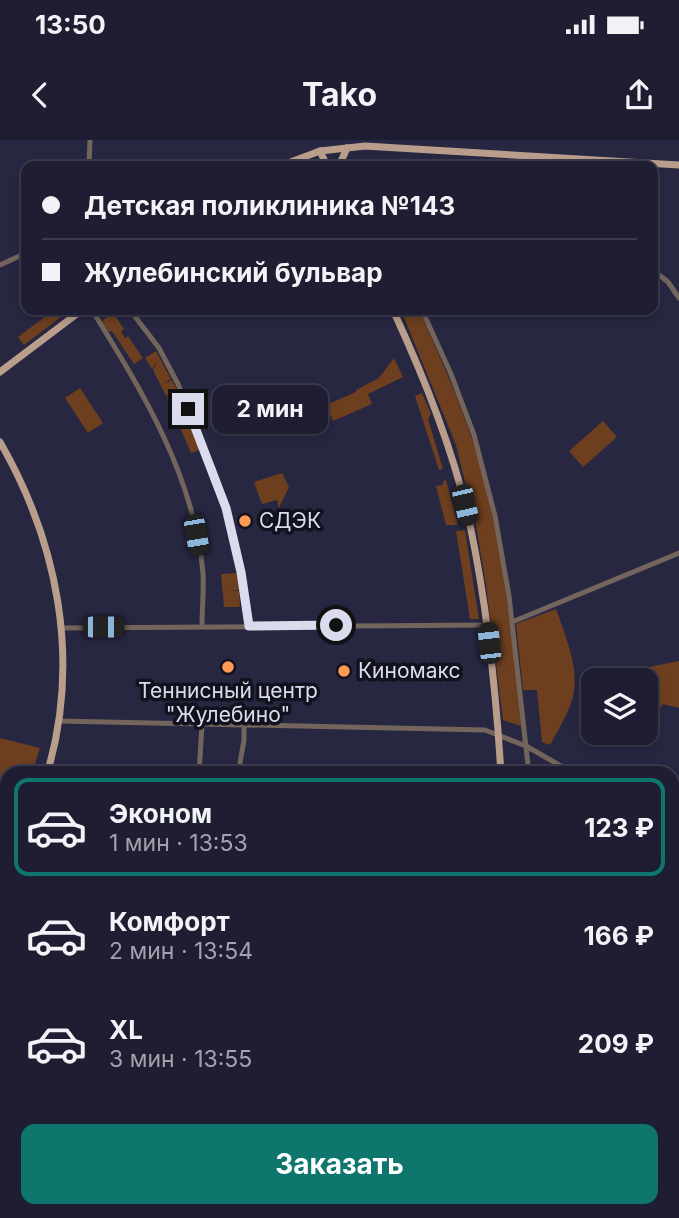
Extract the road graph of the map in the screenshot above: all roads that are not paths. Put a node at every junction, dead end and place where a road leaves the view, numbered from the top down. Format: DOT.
graph roads {
  1 [pos="90,140"];
  2 [pos="348,144"];
  3 [pos="320,151"];
  4 [pos="89,161"];
  5 [pos="293,161"];
  6 [pos="325,161"];
  7 [pos="340,161"];
  8 [pos="618,161"];
  9 [pos="658,164"];
  10 [pos="679,165"];
  11 [pos="21,255"];
  12 [pos="0,265"];
  13 [pos="658,274"];
  14 [pos="679,298"];
  15 [pos="75,315"];
  16 [pos="95,315"];
  17 [pos="135,315"];
  18 [pos="395,315"];
  19 [pos="424,315"];
  20 [pos="0,372"];
  21 [pos="0,442"];
  22 [pos="679,553"];
  23 [pos="512,622"];
  24 [pos="486,625"];
  25 [pos="202,626"];
  26 [pos="249,626"];
  27 [pos="62,628"];
  28 [pos="59,721"];
  29 [pos="202,724"];
  30 [pos="244,724"];
  31 [pos="498,734"];
  32 [pos="526,746"];
  33 [pos="49,766"];
  34 [pos="199,766"];
  35 [pos="239,766"];
  36 [pos="500,766"];
  37 [pos="527,766"];
  38 [pos="561,766"];
  1 -- 4 [label="street"];
  2 -- 3 [label="main road"];
  2 -- 7 [label="main road"];
  2 -- 8 [label="main road"];
  3 -- 5 [label="main road"];
  3 -- 6 [label="main road"];
  9 -- 10 [label="main road"];
  11 -- 12 [label="street"];
  13 -- 14 [label="street"];
  15 -- 20 [label="main road"];
  16 -- 25 [label="street"];
  17 -- 26 [label="street"];
  18 -- 24 [label="main road"];
  19 -- 23 [label="street"];
  21 -- 27 [label="main road"];
  22 -- 23 [label="street"];
  23 -- 32 [label="street"];
  24 -- 26 [label="street"];
  24 -- 31 [label="main road"];
  25 -- 26 [label="street"];
  25 -- 27 [label="street"];
  27 -- 28 [label="main road"];
  28 -- 29 [label="street"];
  28 -- 33 [label="main road"];
  29 -- 30 [label="street"];
  29 -- 34 [label="street"];
  30 -- 31 [label="street"];
  30 -- 35 [label="street"];
  31 -- 32 [label="street"];
  31 -- 36 [label="main road"];
  32 -- 37 [label="street"];
  32 -- 38 [label="street"];
}
